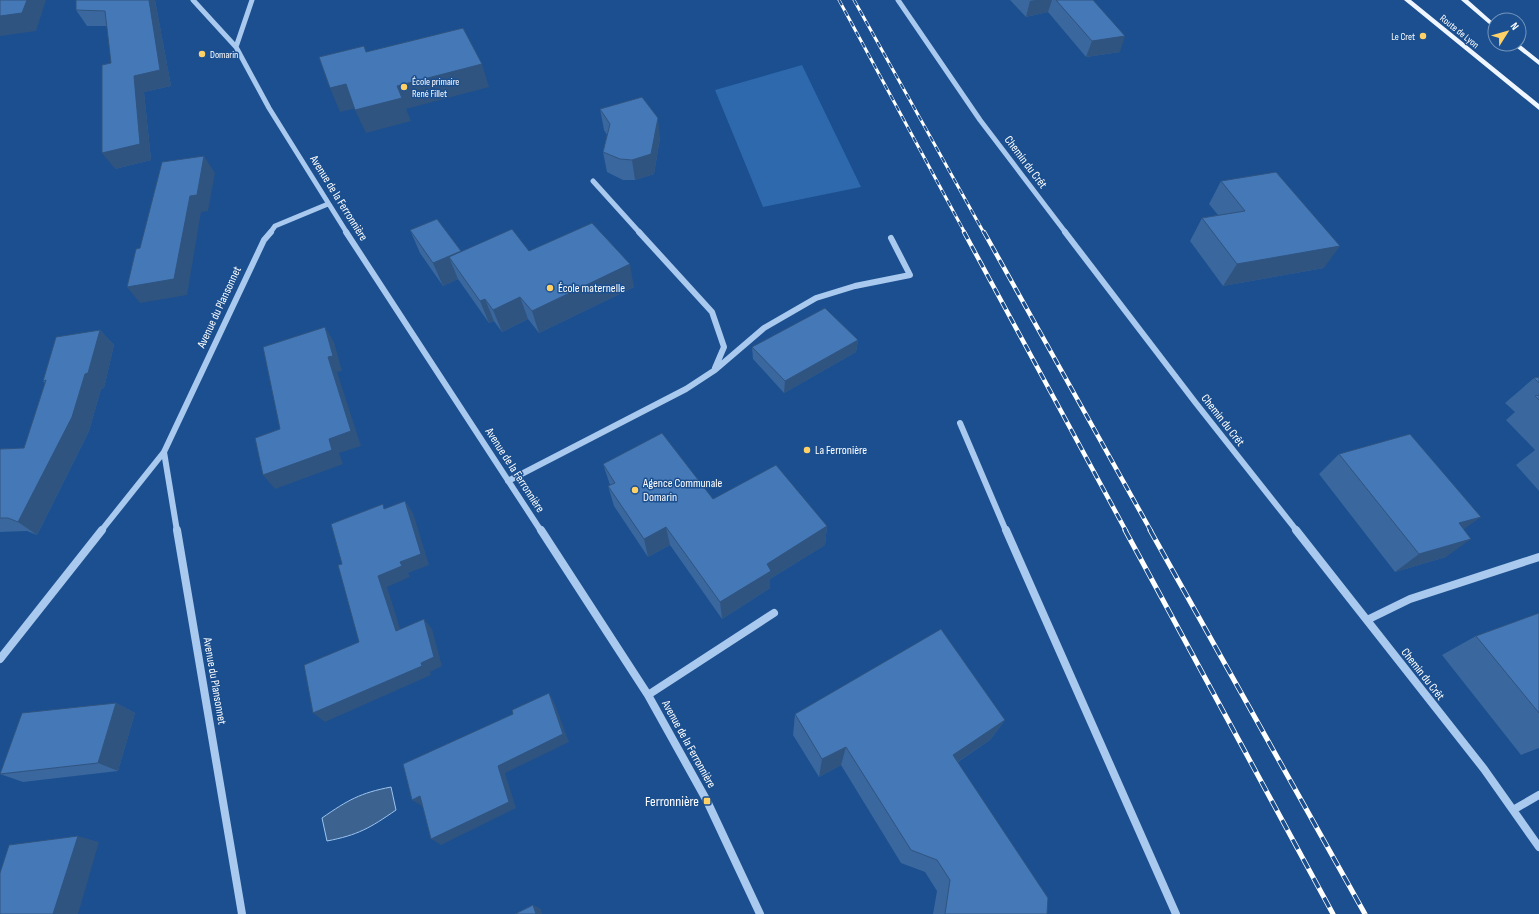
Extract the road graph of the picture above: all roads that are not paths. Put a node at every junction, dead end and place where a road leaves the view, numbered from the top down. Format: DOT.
graph roads {
  1 [pos="192,0"];
  2 [pos="252,0"];
  3 [pos="898,0"];
  4 [pos="1407,0"];
  5 [pos="1464,0"];
  6 [pos="1487,20"];
  7 [pos="236,47"];
  8 [pos="1525,52"];
  9 [pos="1539,63"];
  10 [pos="1539,108"];
  11 [pos="593,181"];
  12 [pos="328,204"];
  13 [pos="891,238"];
  14 [pos="715,370"];
  15 [pos="960,423"];
  16 [pos="164,452"];
  17 [pos="508,481"];
  18 [pos="1539,556"];
  19 [pos="774,613"];
  20 [pos="1367,620"];
  21 [pos="0,659"];
  22 [pos="648,695"];
  23 [pos="1539,795"];
  24 [pos="1513,810"];
  25 [pos="1539,847"];
  26 [pos="242,914"];
  27 [pos="760,914"];
  28 [pos="1176,914"];
  1 -- 7 [label="street, Avenue de la Ferronnière"];
  2 -- 7 [label="street"];
  3 -- 20 [label="street, Chemin du Crêt"];
  4 -- 10 [label="main road, Route de Lyon"];
  5 -- 6 [label="main road"];
  7 -- 12 [label="street, Avenue de la Ferronnière"];
  8 -- 9 [label="main road"];
  11 -- 14 [label="street"];
  12 -- 16 [label="street, Avenue du Plansonnet"];
  12 -- 17 [label="street, Avenue de la Ferronnière"];
  13 -- 14 [label="street"];
  14 -- 17 [label="street"];
  15 -- 28 [label="street"];
  16 -- 21 [label="street, Avenue du Plansonnet"];
  16 -- 26 [label="street, Avenue du Plansonnet"];
  17 -- 22 [label="street, Avenue de la Ferronnière"];
  18 -- 20 [label="street"];
  19 -- 22 [label="street"];
  20 -- 24 [label="street, Chemin du Crêt"];
  22 -- 27 [label="street, Avenue de la Ferronnière"];
  23 -- 24 [label="street"];
  24 -- 25 [label="street, Chemin du Crêt"];
}
